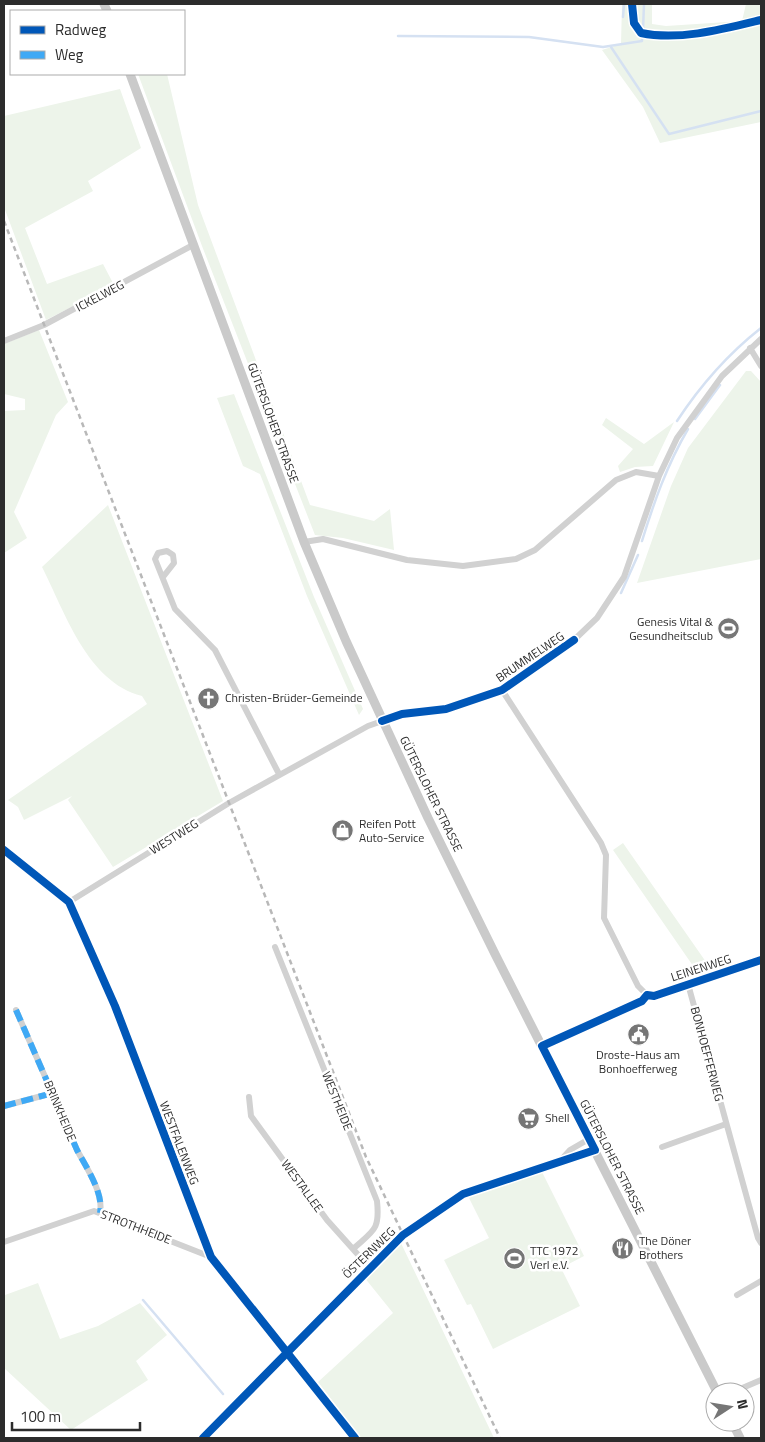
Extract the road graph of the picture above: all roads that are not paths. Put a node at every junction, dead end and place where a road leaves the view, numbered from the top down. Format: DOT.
graph roads {
  1 [pos="130,75"];
  2 [pos="193,245"];
  3 [pos="761,339"];
  4 [pos="4,341"];
  5 [pos="750,348"];
  6 [pos="761,366"];
  7 [pos="659,476"];
  8 [pos="304,542"];
  9 [pos="163,577"];
  10 [pos="502,690"];
  11 [pos="382,721"];
  12 [pos="279,774"];
  13 [pos="4,850"];
  14 [pos="69,902"];
  15 [pos="275,948"];
  16 [pos="761,960"];
  17 [pos="688,984"];
  18 [pos="16,1010"];
  19 [pos="52,1093"];
  20 [pos="249,1097"];
  21 [pos="4,1106"];
  22 [pos="726,1124"];
  23 [pos="589,1139"];
  24 [pos="662,1147"];
  25 [pos="595,1150"];
  26 [pos="560,1161"];
  27 [pos="100,1213"];
  28 [pos="4,1242"];
  29 [pos="761,1243"];
  30 [pos="353,1249"];
  31 [pos="211,1257"];
  32 [pos="369,1267"];
  33 [pos="761,1281"];
  34 [pos="737,1295"];
  35 [pos="288,1352"];
  36 [pos="712,1382"];
  37 [pos="203,1438"];
  38 [pos="355,1438"];
  1 -- 2 [label="main road, GÜTERSLOHER STRASSE"];
  2 -- 4 [label="street, ICKELWEG"];
  2 -- 8 [label="main road, GÜTERSLOHER STRASSE"];
  3 -- 5 [label="street, BRUMMELWEG"];
  5 -- 6 [label="street"];
  5 -- 7 [label="street, BRUMMELWEG"];
  7 -- 8 [label="street"];
  7 -- 10 [label="street, BRUMMELWEG"];
  8 -- 11 [label="main road, GÜTERSLOHER STRASSE"];
  9 -- 12 [label="street"];
  10 -- 11 [label="street, BRUMMELWEG"];
  10 -- 17 [label="street, LEINENWEG"];
  11 -- 12 [label="street, WESTWEG"];
  11 -- 23 [label="main road, GÜTERSLOHER STRASSE"];
  12 -- 14 [label="street, WESTWEG"];
  13 -- 14 [label="street, WESTFALENWEG"];
  14 -- 31 [label="street, WESTFALENWEG"];
  15 -- 30 [label="street, WESTHEIDE"];
  16 -- 17 [label="street, LEINENWEG"];
  17 -- 22 [label="street, BONHOEFFERWEG"];
  18 -- 19 [label="street, BRINKHEIDE"];
  19 -- 21 [label="street"];
  19 -- 27 [label="street, BRINKHEIDE"];
  20 -- 30 [label="street, WESTALLEE"];
  22 -- 24 [label="street"];
  22 -- 29 [label="street, BONHOEFFERWEG"];
  23 -- 25 [label="main road, GÜTERSLOHER STRASSE"];
  23 -- 26 [label="street, ÖSTERNWEG"];
  25 -- 26 [label="street, ÖSTERNWEG"];
  25 -- 36 [label="main road, GÜTERSLOHER STRASSE"];
  26 -- 32 [label="street, ÖSTERNWEG"];
  27 -- 28 [label="street, STROTHHEIDE"];
  27 -- 31 [label="street, STROTHHEIDE"];
  30 -- 32 [label="street, WESTALLEE"];
  31 -- 35 [label="street, WESTFALENWEG"];
  32 -- 35 [label="street, ÖSTERNWEG"];
  33 -- 34 [label="street"];
  35 -- 37 [label="street, ÖSTERNWEG"];
  35 -- 38 [label="street, WESTFALENWEG"];
}
